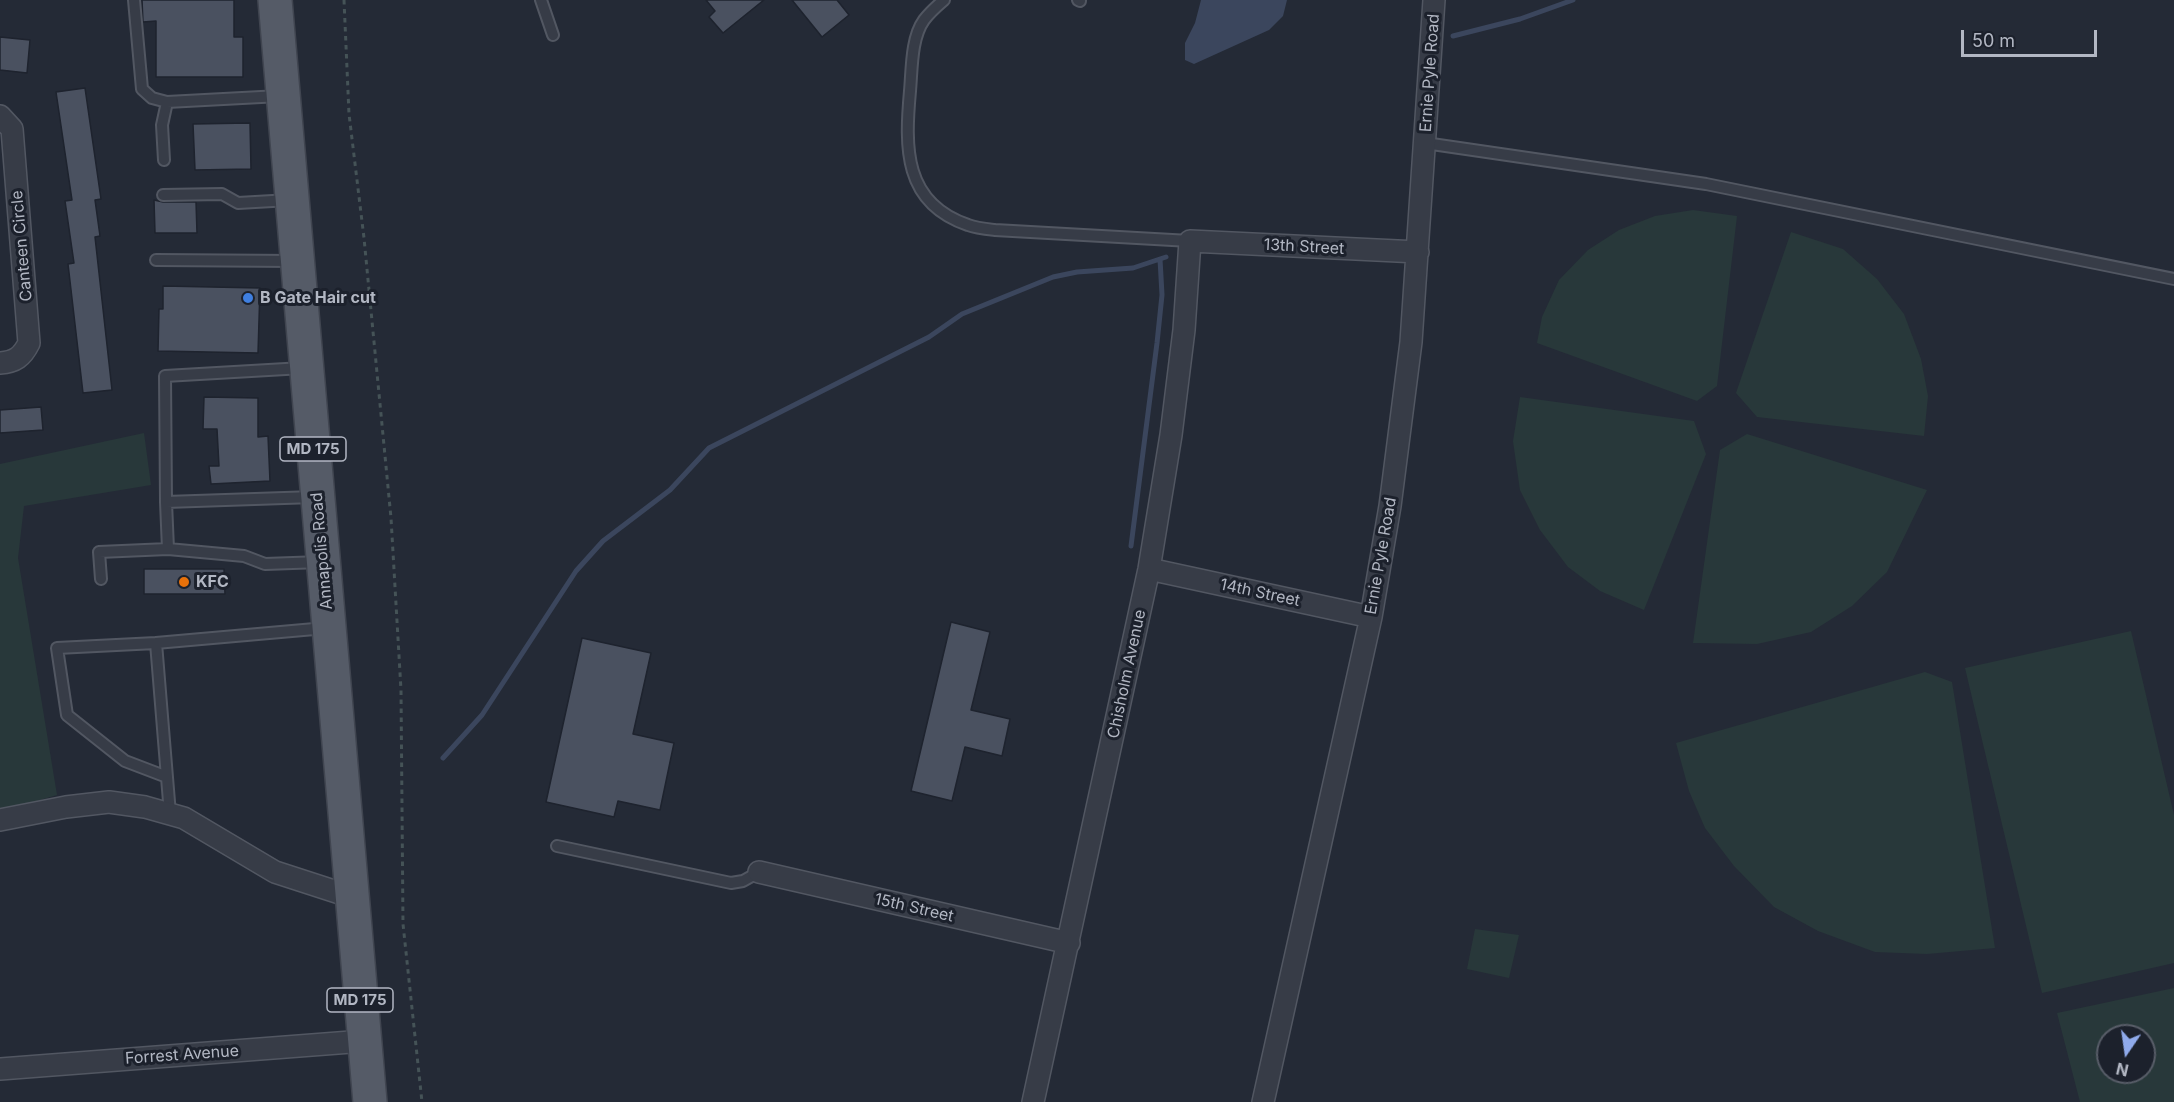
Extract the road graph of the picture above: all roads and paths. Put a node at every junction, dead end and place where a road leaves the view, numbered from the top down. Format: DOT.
graph roads {
  1 [pos="134,0"];
  2 [pos="275,0"];
  3 [pos="344,0"];
  4 [pos="541,0"];
  5 [pos="944,0"];
  6 [pos="1434,0"];
  7 [pos="553,35"];
  8 [pos="283,96"];
  9 [pos="167,102"];
  10 [pos="0,116"];
  11 [pos="1425,143"];
  12 [pos="164,160"];
  13 [pos="163,195"];
  14 [pos="293,200"];
  15 [pos="1191,241"];
  16 [pos="1418,252"];
  17 [pos="156,260"];
  18 [pos="298,261"];
  19 [pos="2174,279"];
  20 [pos="0,363"];
  21 [pos="306,368"];
  22 [pos="318,497"];
  23 [pos="166,502"];
  24 [pos="168,549"];
  25 [pos="323,562"];
  26 [pos="1149,569"];
  27 [pos="101,579"];
  28 [pos="1371,617"];
  29 [pos="329,627"];
  30 [pos="156,643"];
  31 [pos="167,777"];
  32 [pos="170,814"];
  33 [pos="0,820"];
  34 [pos="557,846"];
  35 [pos="759,872"];
  36 [pos="352,897"];
  37 [pos="1069,943"];
  38 [pos="363,1041"];
  39 [pos="0,1069"];
  40 [pos="370,1102"];
  41 [pos="422,1102"];
  42 [pos="1034,1102"];
  43 [pos="1263,1102"];
  1 -- 9 [label="lane"];
  2 -- 8 [label="main road, Annapolis Road / MD 175"];
  3 -- 41 [label="path"];
  4 -- 7 [label="lane"];
  5 -- 15 [label="lane"];
  6 -- 11 [label="street, Ernie Pyle Road"];
  8 -- 9 [label="lane"];
  8 -- 14 [label="main road, Annapolis Road / MD 175"];
  9 -- 12 [label="lane"];
  10 -- 20 [label="street, Canteen Circle"];
  11 -- 16 [label="street, Ernie Pyle Road"];
  11 -- 19 [label="lane"];
  13 -- 14 [label="lane"];
  14 -- 18 [label="main road, Annapolis Road / MD 175"];
  15 -- 16 [label="street, 13th Street"];
  15 -- 26 [label="street, Chisholm Avenue"];
  16 -- 28 [label="street, Ernie Pyle Road"];
  17 -- 18 [label="lane"];
  18 -- 21 [label="main road, Annapolis Road / MD 175"];
  21 -- 22 [label="main road, Annapolis Road / MD 175"];
  21 -- 23 [label="lane"];
  22 -- 23 [label="lane"];
  22 -- 25 [label="main road, Annapolis Road / MD 175"];
  23 -- 24 [label="lane"];
  24 -- 25 [label="lane"];
  24 -- 27 [label="lane"];
  25 -- 29 [label="main road, Annapolis Road / MD 175"];
  26 -- 28 [label="street, 14th Street"];
  26 -- 37 [label="street, Chisholm Avenue"];
  28 -- 43 [label="street, Ernie Pyle Road"];
  29 -- 30 [label="lane"];
  29 -- 36 [label="main road, Annapolis Road / MD 175"];
  30 -- 31 [label="lane"];
  30 -- 31 [label="lane"];
  31 -- 32 [label="lane"];
  32 -- 33 [label="street"];
  32 -- 36 [label="street"];
  34 -- 35 [label="lane"];
  35 -- 37 [label="street, 15th Street"];
  36 -- 38 [label="main road, Annapolis Road / MD 175"];
  37 -- 42 [label="street, Chisholm Avenue"];
  38 -- 39 [label="street, Forrest Avenue"];
  38 -- 40 [label="main road, Annapolis Road / MD 175"];
}
